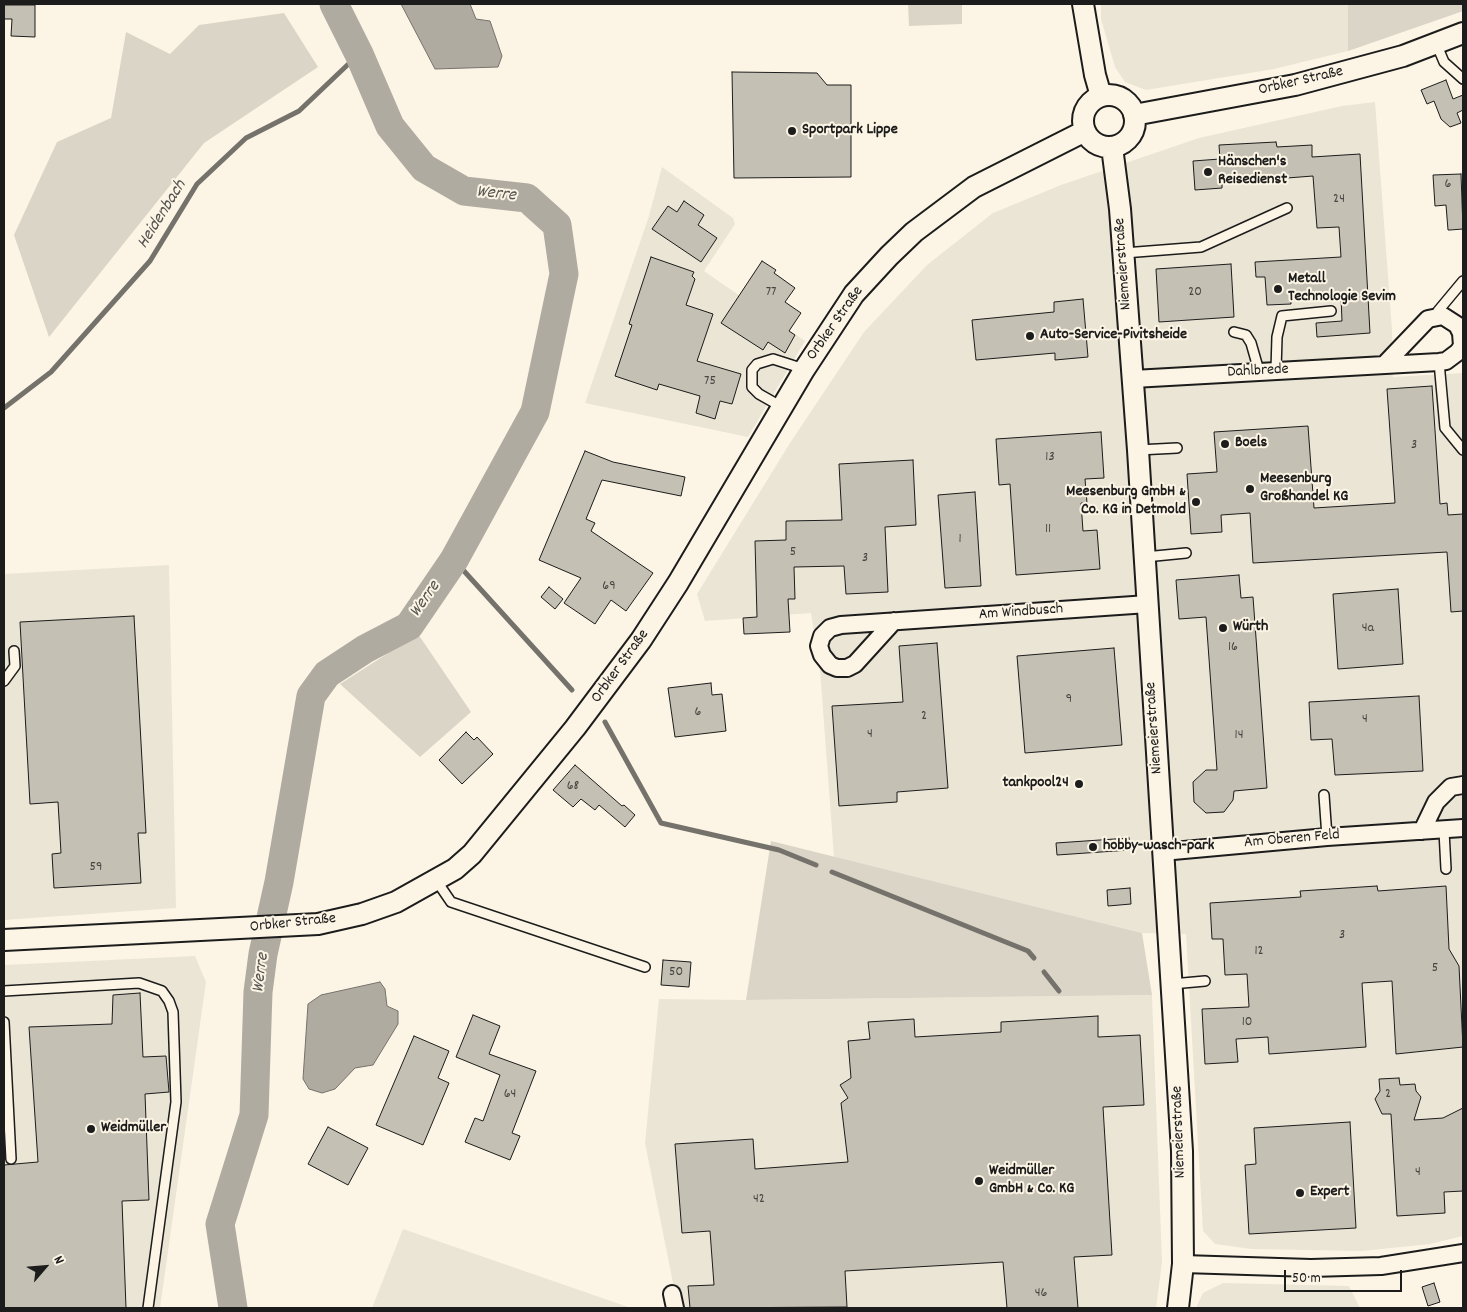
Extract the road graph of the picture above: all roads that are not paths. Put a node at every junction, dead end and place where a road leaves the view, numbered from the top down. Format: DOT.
graph roads {
  1 [pos="1083,4"];
  2 [pos="1463,33"];
  3 [pos="1436,44"];
  4 [pos="1463,79"];
  5 [pos="1101,96"];
  6 [pos="1134,115"];
  7 [pos="1085,131"];
  8 [pos="1112,147"];
  9 [pos="1287,208"];
  10 [pos="1124,253"];
  11 [pos="1463,281"];
  12 [pos="1332,311"];
  13 [pos="1438,316"];
  14 [pos="1234,332"];
  15 [pos="1439,362"];
  16 [pos="1384,365"];
  17 [pos="804,370"];
  18 [pos="1276,370"];
  19 [pos="1259,371"];
  20 [pos="1132,380"];
  21 [pos="782,407"];
  22 [pos="1177,448"];
  23 [pos="1138,450"];
  24 [pos="1463,450"];
  25 [pos="1186,553"];
  26 [pos="1145,557"];
  27 [pos="1148,604"];
  28 [pos="894,621"];
  29 [pos="14,650"];
  30 [pos="4,681"];
  31 [pos="1463,786"];
  32 [pos="1324,795"];
  33 [pos="1463,828"];
  34 [pos="1422,831"];
  35 [pos="1444,831"];
  36 [pos="1327,837"];
  37 [pos="1162,852"];
  38 [pos="1446,869"];
  39 [pos="436,880"];
  40 [pos="4,940"];
  41 [pos="645,967"];
  42 [pos="1205,981"];
  43 [pos="1171,984"];
  44 [pos="4,991"];
  45 [pos="4,1022"];
  46 [pos="7,1138"];
  47 [pos="11,1159"];
  48 [pos="1463,1253"];
  49 [pos="1183,1264"];
  50 [pos="148,1308"];
  51 [pos="1178,1308"];
  1 -- 5 [label="street"];
  2 -- 3 [label="street, Orbker Straße"];
  3 -- 4 [label="lane"];
  3 -- 6 [label="street, Orbker Straße"];
  5 -- 6 [label="street"];
  5 -- 7 [label="street"];
  6 -- 8 [label="street"];
  7 -- 8 [label="street"];
  7 -- 17 [label="street, Orbker Straße"];
  8 -- 10 [label="street, Niemeierstraße"];
  9 -- 10 [label="lane"];
  10 -- 20 [label="street, Niemeierstraße"];
  11 -- 13 [label="lane"];
  12 -- 18 [label="lane"];
  13 -- 15 [label="street, Dahlbrede"];
  13 -- 16 [label="street"];
  14 -- 19 [label="lane"];
  15 -- 16 [label="street, Dahlbrede"];
  15 -- 24 [label="lane"];
  16 -- 18 [label="street, Dahlbrede"];
  17 -- 21 [label="street, Orbker Straße"];
  17 -- 21 [label="lane"];
  18 -- 19 [label="street, Dahlbrede"];
  19 -- 20 [label="street, Dahlbrede"];
  20 -- 23 [label="street, Niemeierstraße"];
  21 -- 39 [label="street, Orbker Straße"];
  22 -- 23 [label="lane"];
  23 -- 26 [label="street, Niemeierstraße"];
  25 -- 26 [label="lane"];
  26 -- 27 [label="street, Niemeierstraße"];
  27 -- 28 [label="street, Am Windbusch"];
  27 -- 37 [label="street, Niemeierstraße"];
  29 -- 30 [label="lane"];
  31 -- 34 [label="street"];
  32 -- 36 [label="lane"];
  33 -- 35 [label="street, Am Oberen Feld"];
  34 -- 35 [label="street, Am Oberen Feld"];
  34 -- 36 [label="street, Am Oberen Feld"];
  35 -- 38 [label="lane"];
  36 -- 37 [label="street, Am Oberen Feld"];
  37 -- 43 [label="street, Niemeierstraße"];
  39 -- 40 [label="street, Orbker Straße"];
  39 -- 41 [label="lane"];
  42 -- 43 [label="lane"];
  43 -- 49 [label="street, Niemeierstraße"];
  44 -- 50 [label="lane"];
  45 -- 46 [label="lane"];
  46 -- 47 [label="lane"];
  48 -- 49 [label="street"];
  49 -- 51 [label="street, Niemeierstraße"];
}
